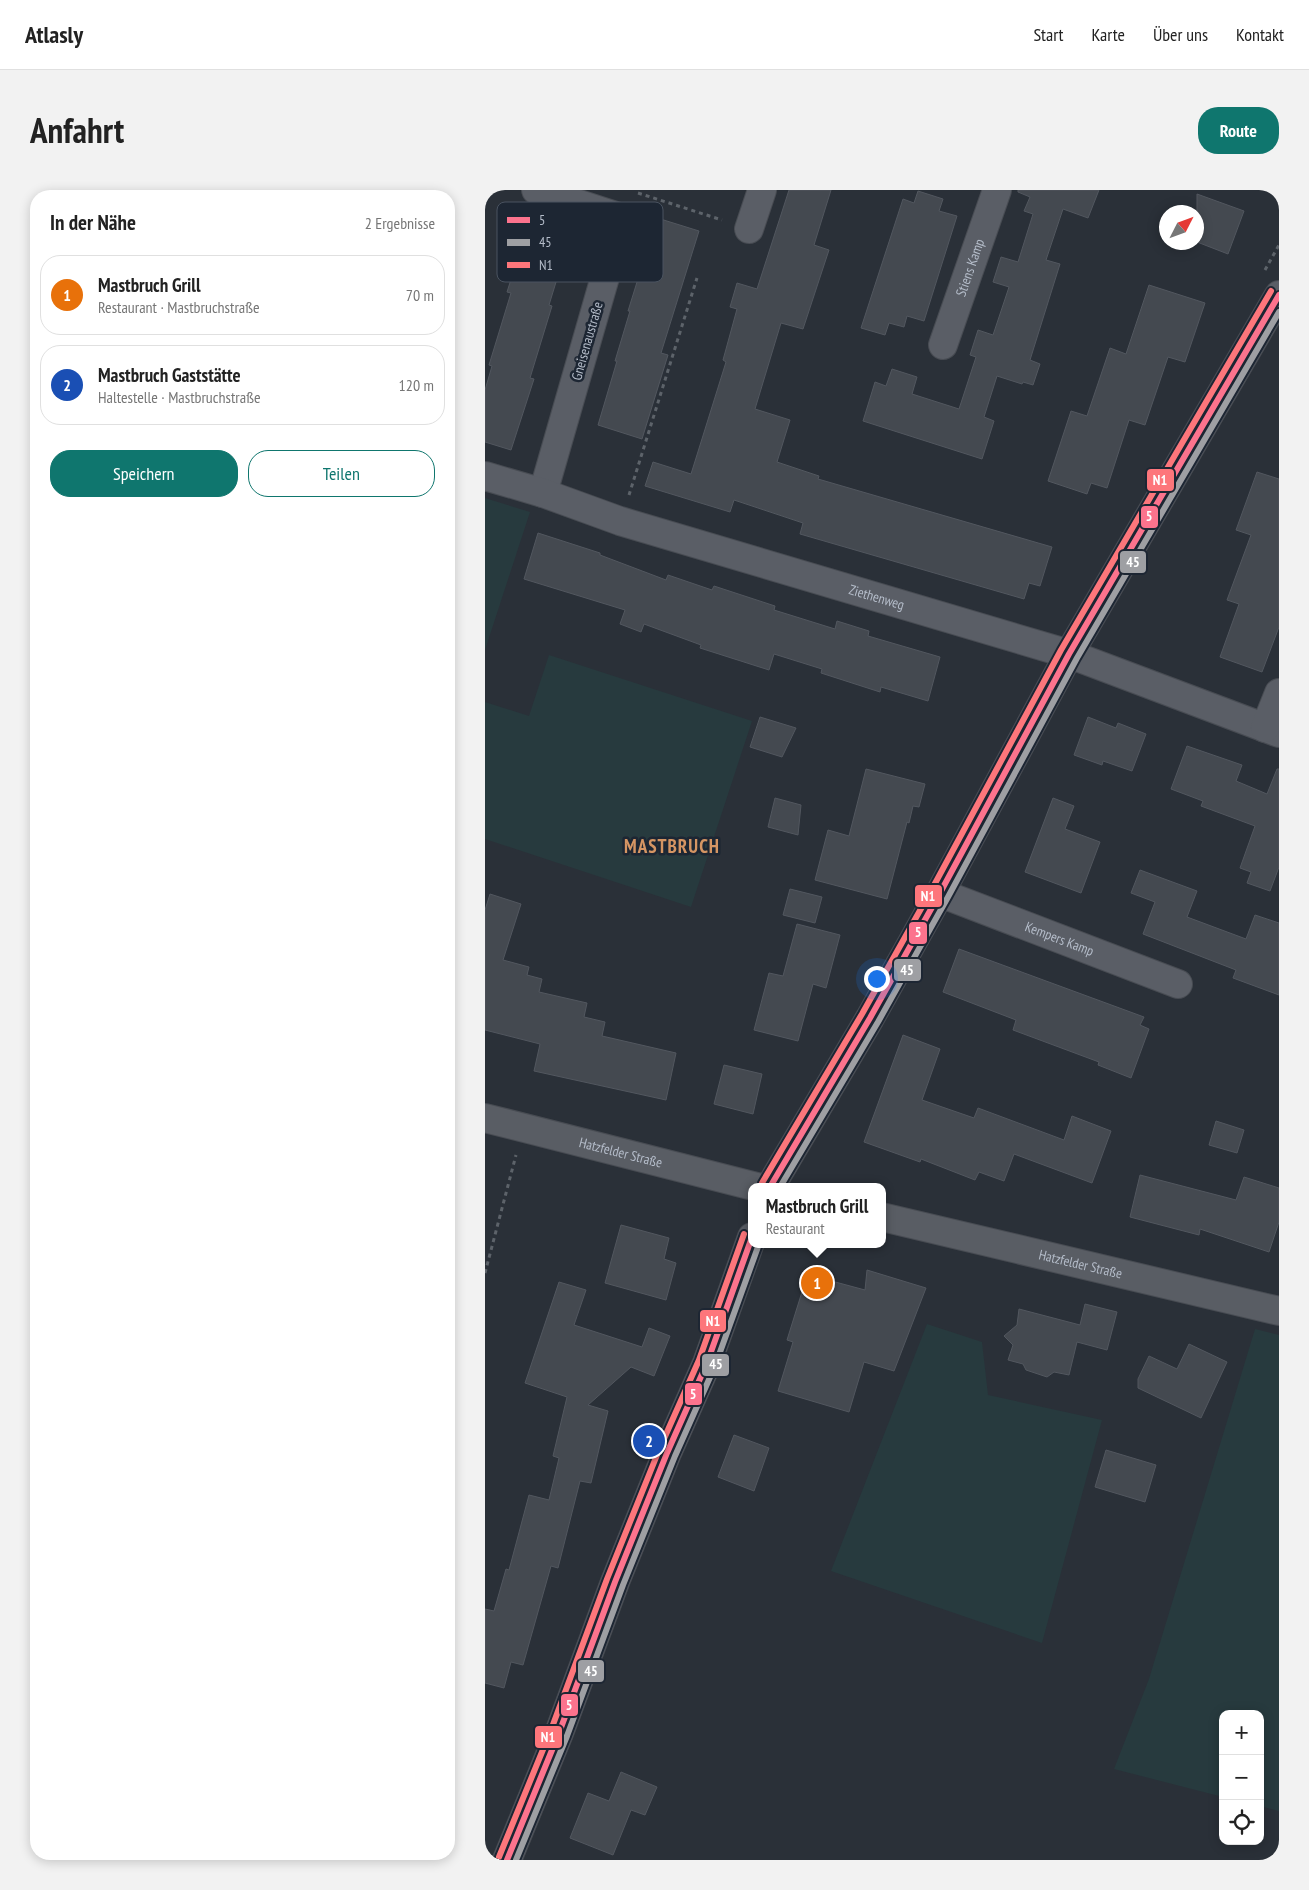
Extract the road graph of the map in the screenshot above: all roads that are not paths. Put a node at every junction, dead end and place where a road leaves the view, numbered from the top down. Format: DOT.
graph roads {
  1 [pos="536,190"];
  2 [pos="763,190"];
  3 [pos="997,190"];
  4 [pos="573,202"];
  5 [pos="749,229"];
  6 [pos="604,282"];
  7 [pos="1279,295"];
  8 [pos="943,345"];
  9 [pos="485,476"];
  10 [pos="543,493"];
  11 [pos="1069,654"];
  12 [pos="1279,694"];
  13 [pos="1272,731"];
  14 [pos="940,893"];
  15 [pos="1178,984"];
  16 [pos="485,1118"];
  17 [pos="773,1183"];
  18 [pos="748,1185"];
  19 [pos="886,1218"];
  20 [pos="748,1247"];
  21 [pos="1279,1311"];
  22 [pos="507,1860"];
  1 -- 4 [label="street, Gneisenaustraße"];
  2 -- 5 [label="street"];
  3 -- 8 [label="street, Stiens Kamp"];
  6 -- 10 [label="street, Gneisenaustraße"];
  7 -- 11 [label="street"];
  9 -- 10 [label="street, Ziethenweg"];
  10 -- 11 [label="street, Ziethenweg"];
  11 -- 13 [label="street, Ziethenweg"];
  11 -- 14 [label="street"];
  12 -- 13 [label="street, Ziethenweg"];
  14 -- 15 [label="street, Kempers Kamp"];
  14 -- 17 [label="street"];
  16 -- 18 [label="street, Hatzfelder Straße"];
  19 -- 21 [label="street, Hatzfelder Straße"];
  20 -- 22 [label="street"];
}
